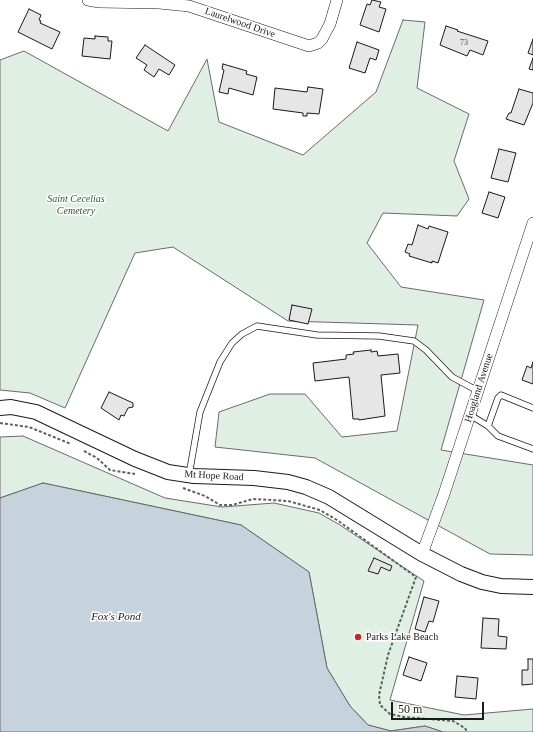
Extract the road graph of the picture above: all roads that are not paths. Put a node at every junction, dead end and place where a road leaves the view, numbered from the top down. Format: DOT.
graph roads {
  1 [pos="88,0"];
  2 [pos="337,0"];
  3 [pos="533,223"];
  4 [pos="478,391"];
  5 [pos="0,408"];
  6 [pos="533,408"];
  7 [pos="470,415"];
  8 [pos="488,426"];
  9 [pos="533,449"];
  10 [pos="189,475"];
  11 [pos="422,554"];
  12 [pos="533,587"];
  1 -- 2 [label="street, Laurelwood Drive"];
  3 -- 4 [label="street, Hoagland Avenue"];
  4 -- 7 [label="street, Hoagland Avenue"];
  4 -- 10 [label="lane"];
  5 -- 10 [label="street, Mt Hope Road"];
  6 -- 8 [label="lane"];
  7 -- 8 [label="lane"];
  7 -- 11 [label="street, Hoagland Avenue"];
  8 -- 9 [label="lane"];
  10 -- 11 [label="street, Mt Hope Road"];
  11 -- 12 [label="street, Mt Hope Road"];
}
